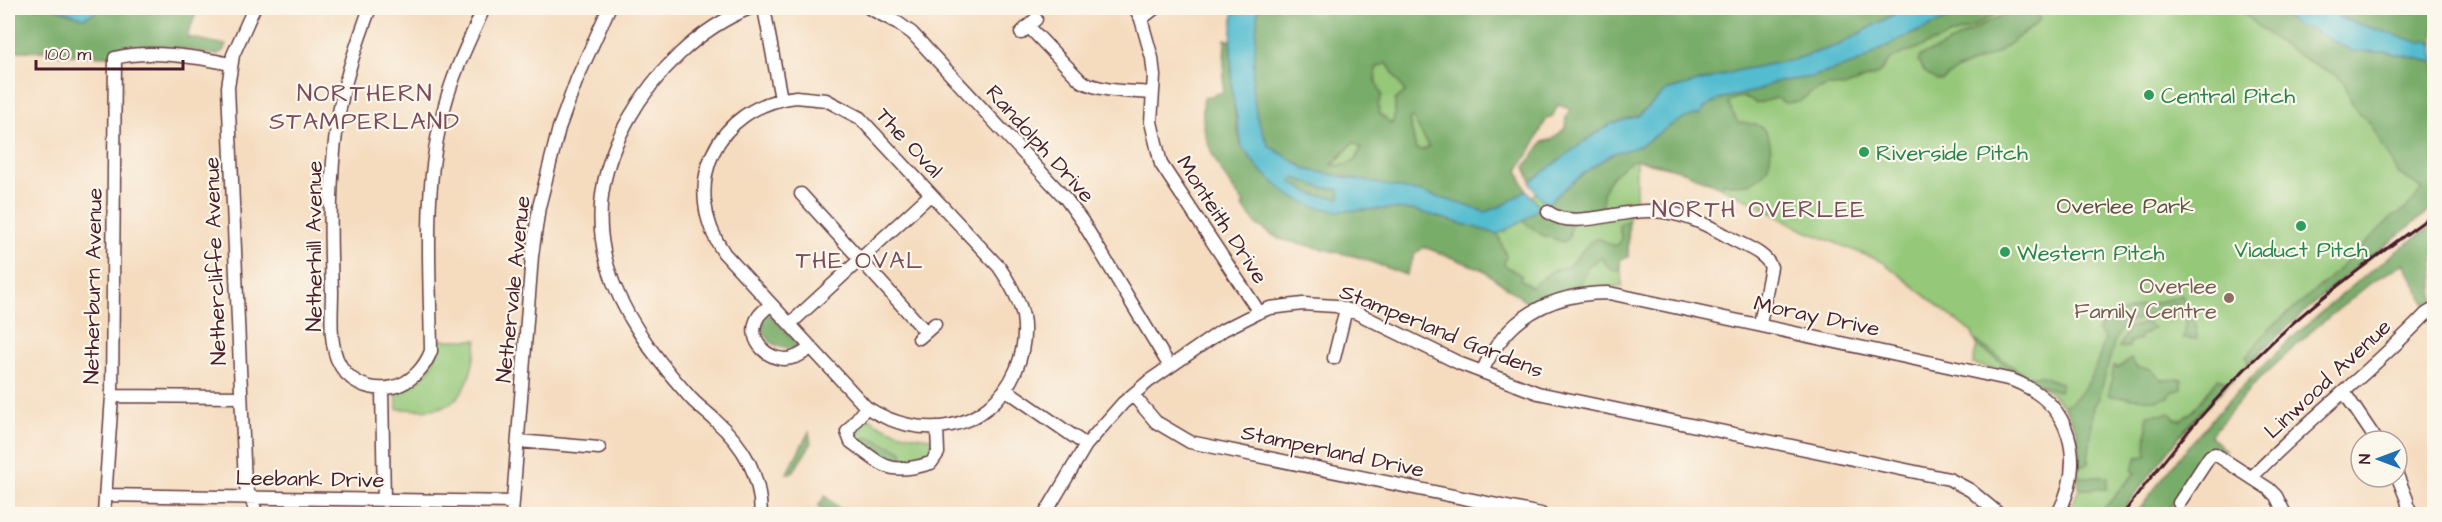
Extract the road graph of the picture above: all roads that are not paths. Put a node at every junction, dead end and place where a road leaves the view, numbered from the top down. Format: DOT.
graph roads {
  1 [pos="254,8"];
  2 [pos="370,8"];
  3 [pos="484,8"];
  4 [pos="609,8"];
  5 [pos="750,8"];
  6 [pos="764,8"];
  7 [pos="869,8"];
  8 [pos="1135,8"];
  9 [pos="1155,8"];
  10 [pos="1141,20"];
  11 [pos="1028,26"];
  12 [pos="230,64"];
  13 [pos="1152,93"];
  14 [pos="781,99"];
  15 [pos="801,194"];
  16 [pos="930,195"];
  17 [pos="1548,212"];
  18 [pos="860,260"];
  19 [pos="771,304"];
  20 [pos="1346,309"];
  21 [pos="1257,313"];
  22 [pos="2433,313"];
  23 [pos="790,324"];
  24 [pos="1760,324"];
  25 [pos="927,331"];
  26 [pos="811,348"];
  27 [pos="1334,359"];
  28 [pos="1170,365"];
  29 [pos="1482,372"];
  30 [pos="382,389"];
  31 [pos="1005,390"];
  32 [pos="2344,392"];
  33 [pos="1132,394"];
  34 [pos="112,396"];
  35 [pos="241,397"];
  36 [pos="866,407"];
  37 [pos="937,427"];
  38 [pos="2369,429"];
  39 [pos="518,441"];
  40 [pos="1086,444"];
  41 [pos="599,448"];
  42 [pos="2252,477"];
  43 [pos="2403,489"];
  44 [pos="106,495"];
  45 [pos="249,498"];
  46 [pos="384,501"];
  47 [pos="2179,503"];
  48 [pos="512,508"];
  49 [pos="1515,512"];
  50 [pos="104,514"];
  51 [pos="257,514"];
  52 [pos="761,514"];
  53 [pos="1045,514"];
  54 [pos="1541,514"];
  55 [pos="1999,514"];
  56 [pos="2058,514"];
  57 [pos="2285,514"];
  58 [pos="2410,514"];
  1 -- 12 [label="street, Nethercliffe Avenue"];
  2 -- 30 [label="street, Netherhill Avenue"];
  3 -- 30 [label="street"];
  4 -- 39 [label="street, Nethervale Avenue"];
  5 -- 52 [label="street"];
  6 -- 14 [label="street"];
  7 -- 28 [label="street, Randolph Drive"];
  8 -- 10 [label="street, Monteith Drive"];
  9 -- 10 [label="street"];
  10 -- 13 [label="street, Monteith Drive"];
  11 -- 13 [label="street"];
  12 -- 34 [label="street, Netherburn Avenue"];
  12 -- 35 [label="street, Nethercliffe Avenue"];
  13 -- 21 [label="street, Monteith Drive"];
  14 -- 16 [label="street, The Oval"];
  14 -- 19 [label="street, The Oval"];
  15 -- 18 [label="street"];
  16 -- 18 [label="street"];
  16 -- 31 [label="street, The Oval"];
  17 -- 24 [label="street"];
  18 -- 23 [label="street"];
  18 -- 25 [label="street"];
  19 -- 23 [label="street, The Oval"];
  19 -- 26 [label="street"];
  20 -- 21 [label="street, Stamperland Gardens"];
  20 -- 27 [label="street"];
  20 -- 29 [label="street, Stamperland Gardens"];
  21 -- 28 [label="street, Stamperland Gardens"];
  22 -- 32 [label="street, Linwood Avenue"];
  23 -- 26 [label="street, The Oval"];
  24 -- 29 [label="street, Moray Drive"];
  24 -- 56 [label="street, Moray Drive"];
  26 -- 36 [label="street, The Oval"];
  28 -- 33 [label="street, Stamperland Gardens"];
  29 -- 55 [label="street, Stamperland Gardens"];
  30 -- 46 [label="street"];
  31 -- 37 [label="street, The Oval"];
  31 -- 40 [label="street"];
  32 -- 38 [label="street"];
  32 -- 42 [label="street, Linwood Avenue"];
  33 -- 40 [label="street, Stamperland Gardens"];
  33 -- 49 [label="street, Stamperland Drive"];
  34 -- 35 [label="street"];
  34 -- 44 [label="street, Netherburn Avenue"];
  35 -- 45 [label="street, Nethercliffe Avenue"];
  36 -- 37 [label="street, The Oval"];
  36 -- 37 [label="street"];
  39 -- 41 [label="street"];
  39 -- 48 [label="street, Nethervale Avenue"];
  40 -- 53 [label="street, Stamperland Gardens"];
  42 -- 47 [label="street"];
  42 -- 57 [label="street"];
  43 -- 58 [label="street"];
  44 -- 45 [label="street, Leebank Drive"];
  44 -- 50 [label="street, Netherburn Avenue"];
  45 -- 46 [label="street, Leebank Drive"];
  45 -- 51 [label="street, Nethercliffe Avenue"];
  46 -- 48 [label="street, Leebank Drive"];
  49 -- 54 [label="street, Stamperland Drive"];
}
